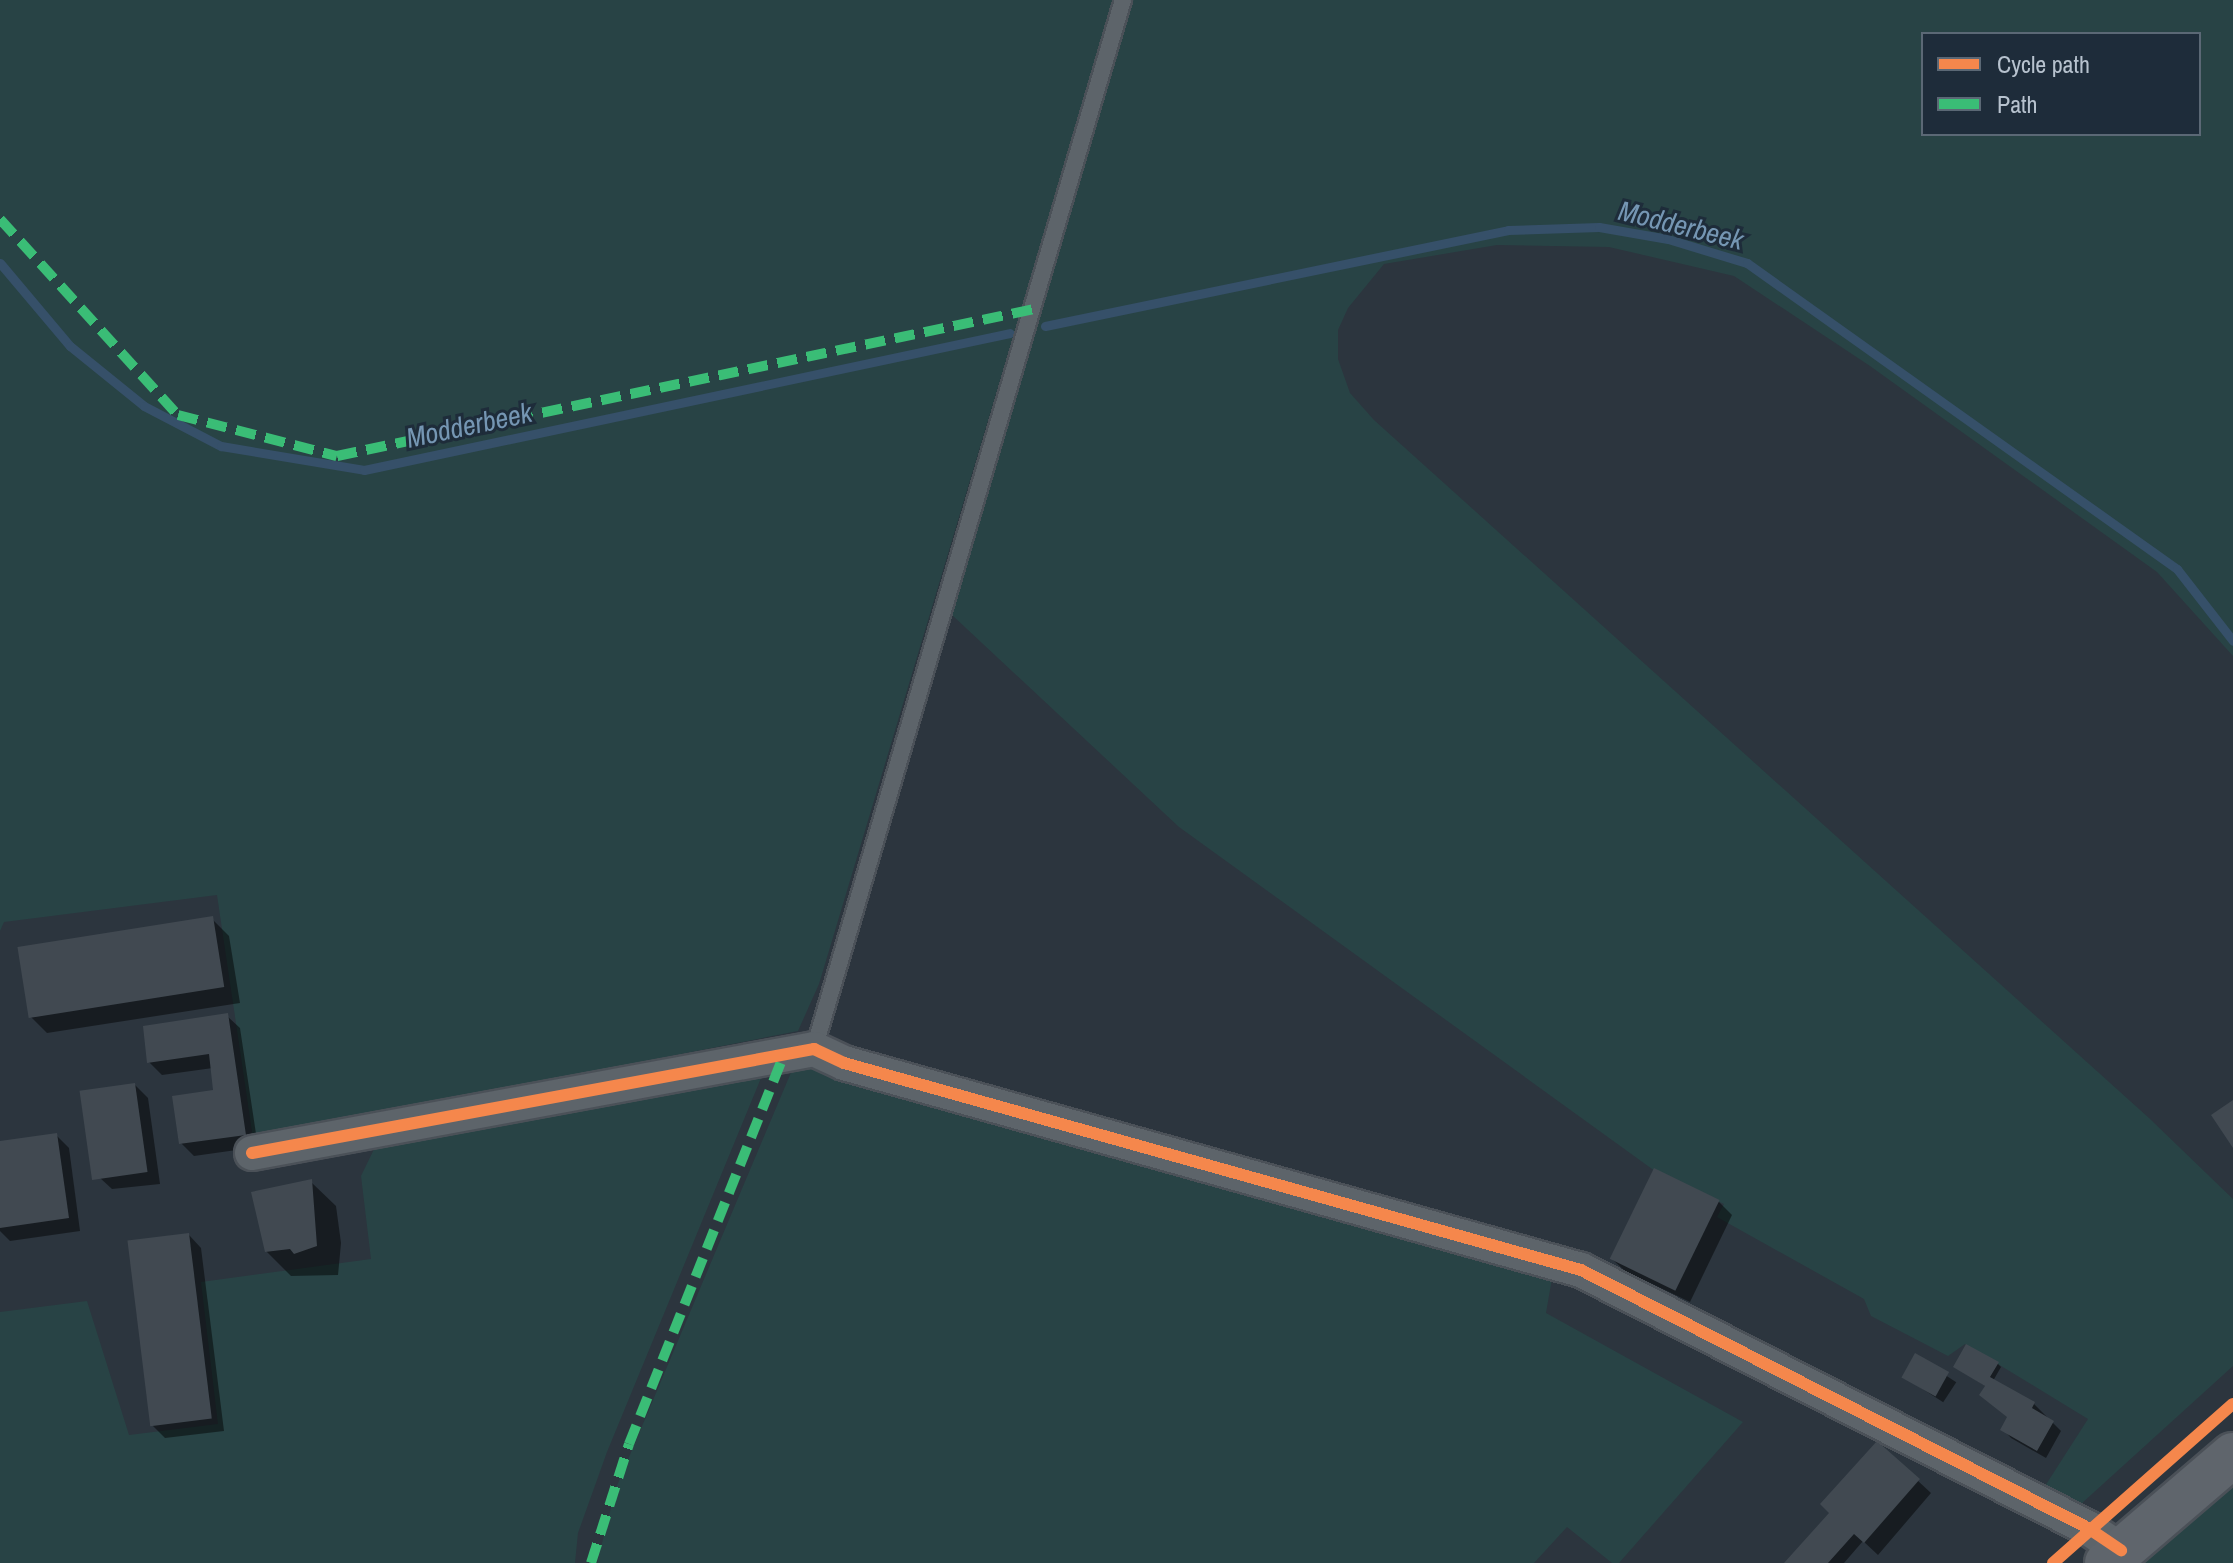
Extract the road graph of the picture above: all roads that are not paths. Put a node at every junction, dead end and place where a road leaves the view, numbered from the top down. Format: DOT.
graph roads {
  1 [pos="1123,0"];
  2 [pos="814,1049"];
  3 [pos="252,1153"];
  4 [pos="2233,1455"];
  5 [pos="2114,1557"];
  1 -- 2 [label="lane"];
  2 -- 3 [label="street"];
  2 -- 5 [label="street"];
  4 -- 5 [label="main road"];
}
